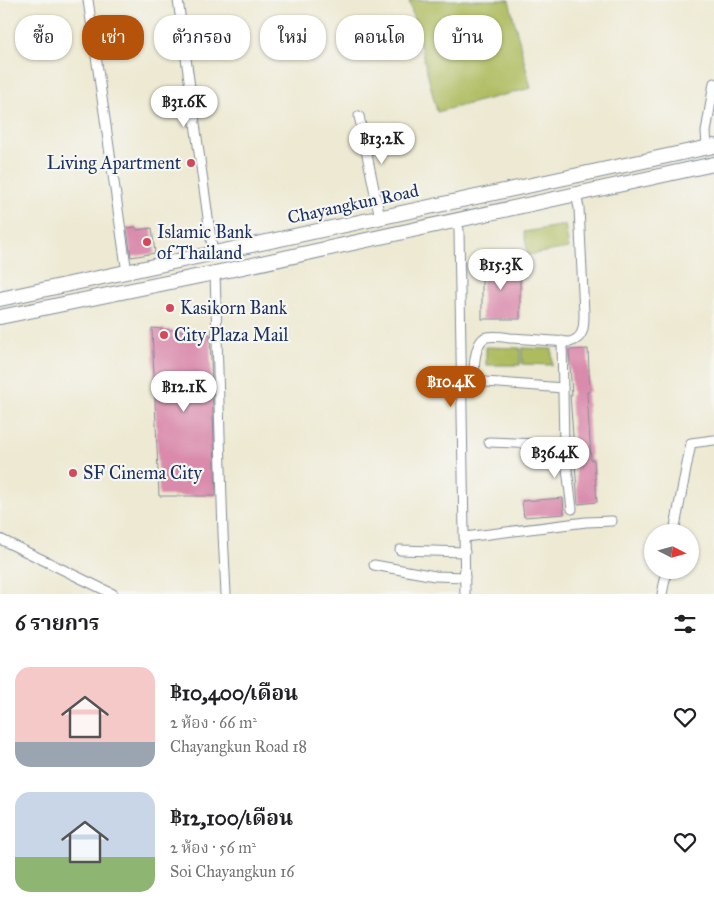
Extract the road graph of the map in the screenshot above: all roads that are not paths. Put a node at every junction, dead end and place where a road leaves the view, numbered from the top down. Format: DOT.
graph roads {
  1 [pos="88,0"];
  2 [pos="178,0"];
  3 [pos="714,83"];
  4 [pos="359,116"];
  5 [pos="711,146"];
  6 [pos="714,164"];
  7 [pos="616,167"];
  8 [pos="620,184"];
  9 [pos="576,194"];
  10 [pos="380,218"];
  11 [pos="456,220"];
  12 [pos="213,254"];
  13 [pos="127,272"];
  14 [pos="215,272"];
  15 [pos="0,299"];
  16 [pos="0,317"];
  17 [pos="562,342"];
  18 [pos="563,388"];
  19 [pos="714,440"];
  20 [pos="489,442"];
  21 [pos="564,445"];
  22 [pos="572,510"];
  23 [pos="612,521"];
  24 [pos="676,524"];
  25 [pos="465,537"];
  26 [pos="0,538"];
  27 [pos="400,550"];
  28 [pos="465,552"];
  29 [pos="374,565"];
  30 [pos="465,577"];
  31 [pos="665,579"];
  32 [pos="113,594"];
  33 [pos="226,594"];
  34 [pos="465,594"];
  35 [pos="662,594"];
  1 -- 13 [label="street"];
  2 -- 12 [label="street"];
  3 -- 5 [label="street"];
  4 -- 10 [label="street"];
  5 -- 7 [label="main road, Chayangkun Road"];
  6 -- 8 [label="main road"];
  7 -- 8 [label="main road"];
  7 -- 10 [label="main road, Chayangkun Road"];
  8 -- 9 [label="main road"];
  9 -- 11 [label="main road"];
  9 -- 17 [label="street"];
  10 -- 12 [label="main road, Chayangkun Road"];
  11 -- 14 [label="main road"];
  11 -- 25 [label="street"];
  12 -- 13 [label="main road, Chayangkun Road"];
  12 -- 14 [label="main road"];
  13 -- 15 [label="main road, Chayangkun Road"];
  14 -- 16 [label="main road"];
  14 -- 33 [label="street"];
  17 -- 18 [label="street"];
  17 -- 18 [label="street"];
  18 -- 21 [label="street"];
  19 -- 24 [label="street"];
  20 -- 21 [label="street"];
  21 -- 22 [label="street"];
  23 -- 25 [label="street"];
  25 -- 28 [label="street"];
  26 -- 32 [label="street"];
  27 -- 28 [label="street"];
  28 -- 30 [label="street"];
  29 -- 30 [label="street"];
  30 -- 34 [label="street"];
  31 -- 35 [label="street"];
}
